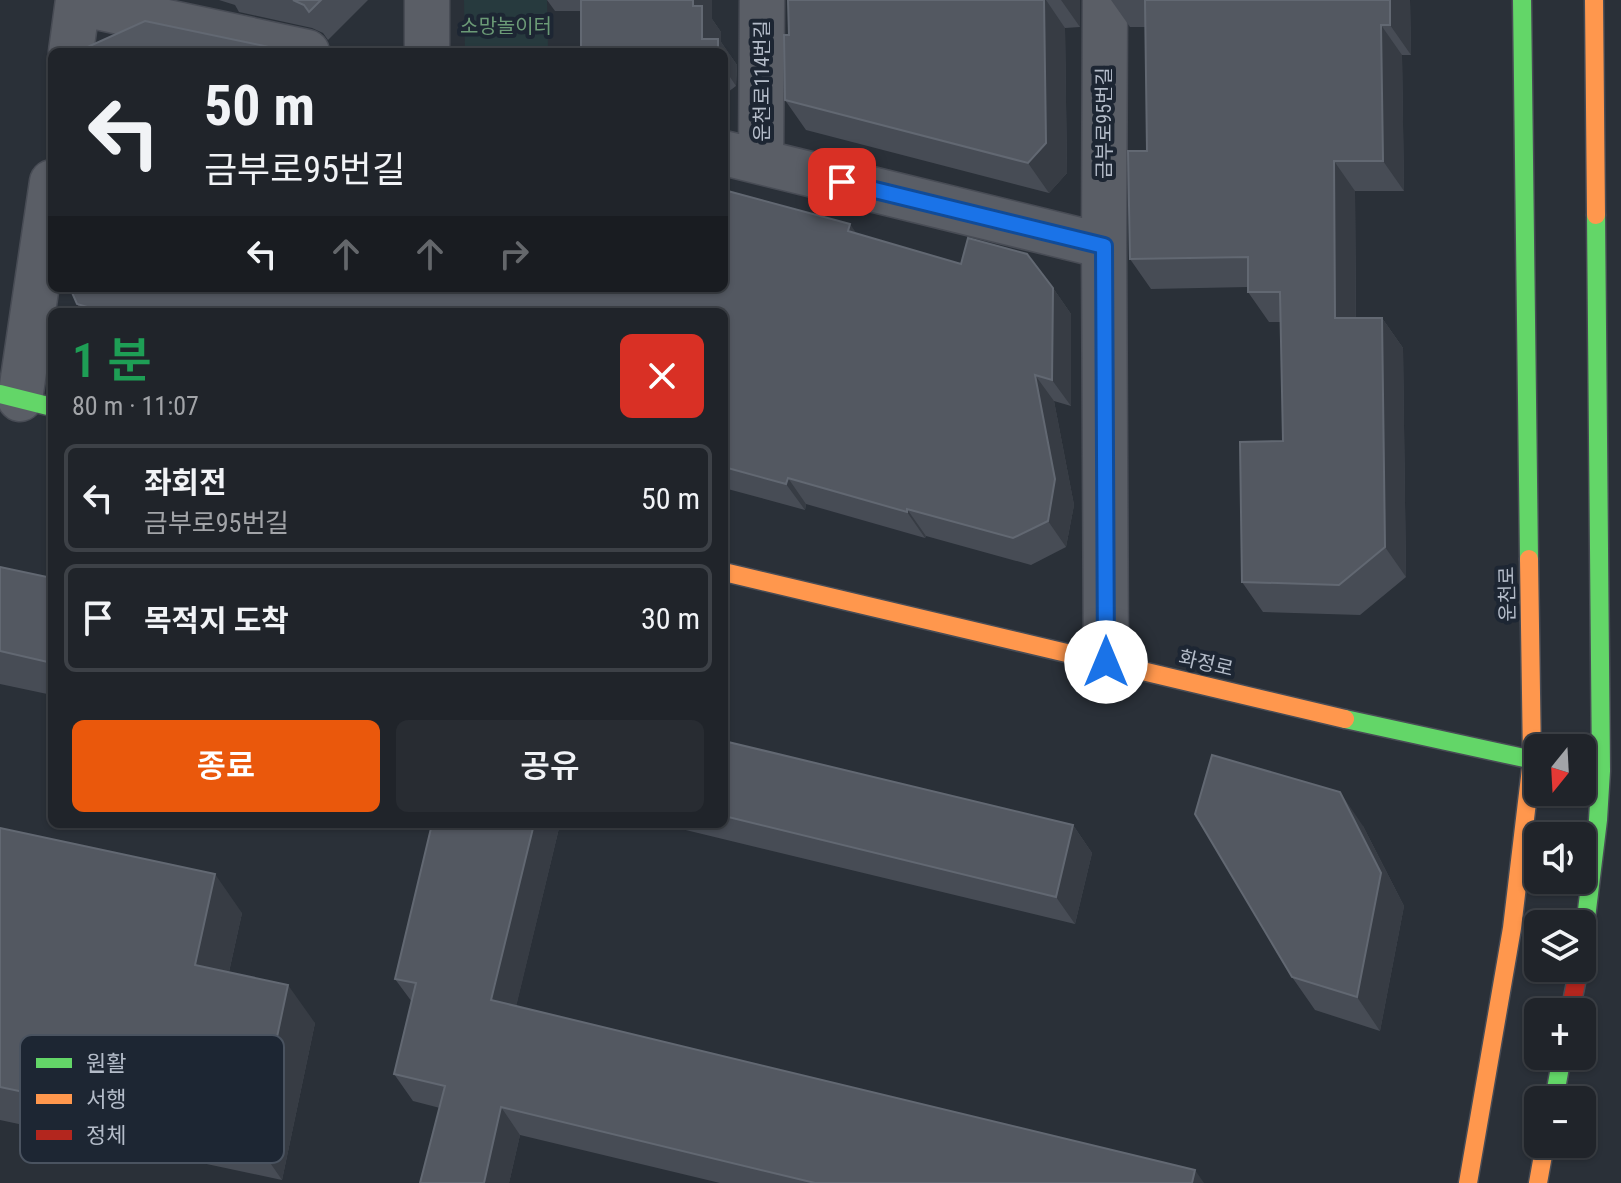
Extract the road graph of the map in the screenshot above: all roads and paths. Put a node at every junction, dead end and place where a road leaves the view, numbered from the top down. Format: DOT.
graph roads {
  1 [pos="427,0"];
  2 [pos="762,0"];
  3 [pos="1105,0"];
  4 [pos="1522,0"];
  5 [pos="1594,0"];
  6 [pos="78,2"];
  7 [pos="72,48"];
  8 [pos="289,48"];
  9 [pos="427,48"];
  10 [pos="743,158"];
  11 [pos="48,213"];
  12 [pos="1104,246"];
  13 [pos="24,400"];
  14 [pos="728,573"];
  15 [pos="1106,662"];
  16 [pos="1535,734"];
  17 [pos="1524,759"];
  18 [pos="1601,770"];
  19 [pos="1529,806"];
  20 [pos="1587,910"];
  21 [pos="1542,1158"];
  22 [pos="1468,1183"];
  23 [pos="1538,1183"];
  1 -- 9 [label="street"];
  2 -- 10 [label="street, 운천로114번길"];
  3 -- 12 [label="street, 금부로95번길"];
  4 -- 16 [label="street, 운천로"];
  5 -- 18 [label="street"];
  6 -- 7 [label="street"];
  6 -- 8 [label="street"];
  10 -- 12 [label="street"];
  11 -- 13 [label="street"];
  12 -- 15 [label="street, 금부로95번길"];
  14 -- 15 [label="street, 화정로"];
  15 -- 17 [label="street, 화정로"];
  18 -- 20 [label="street"];
  19 -- 22 [label="street, 운천로"];
  21 -- 23 [label="street"];
}
